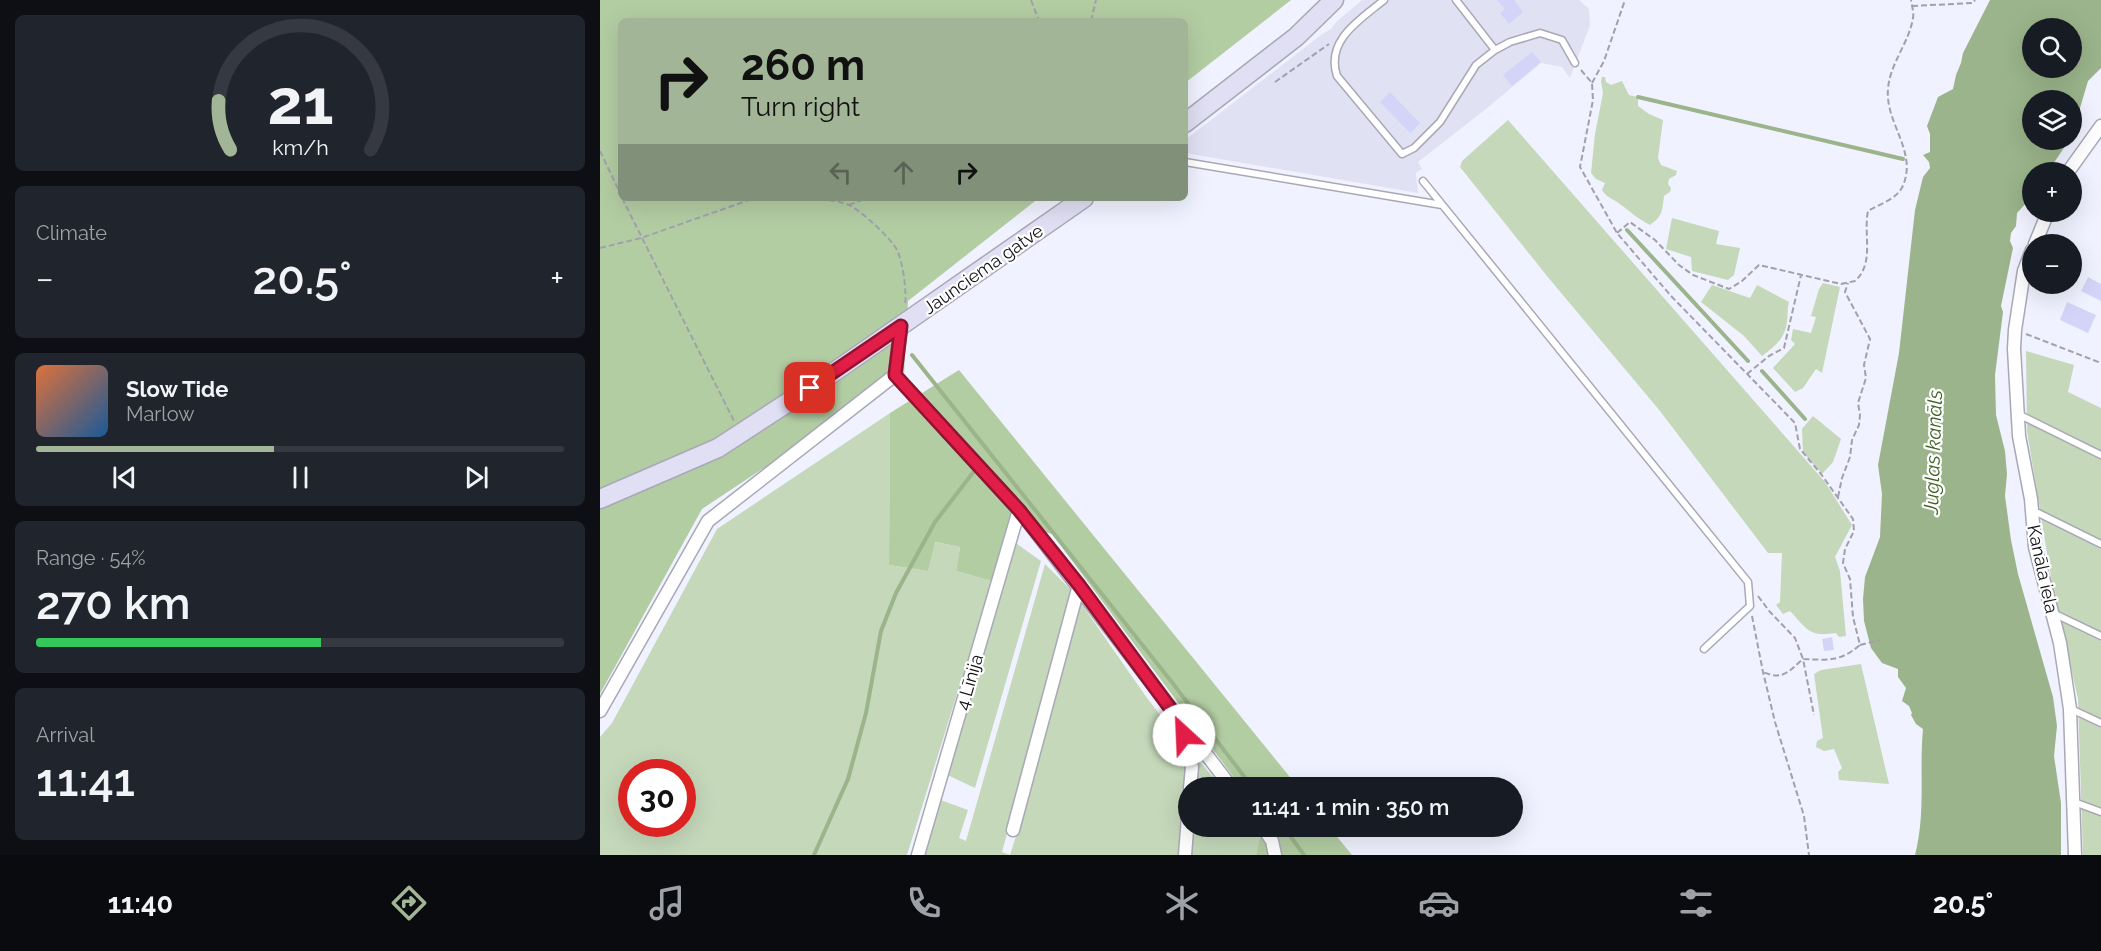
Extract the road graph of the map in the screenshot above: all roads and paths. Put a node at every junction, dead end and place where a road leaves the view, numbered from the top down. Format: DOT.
graph roads {
  1 [pos="1031,0"];
  2 [pos="1096,0"];
  3 [pos="1334,0"];
  4 [pos="1384,0"];
  5 [pos="1456,0"];
  6 [pos="1625,0"];
  7 [pos="1906,0"];
  8 [pos="1975,0"];
  9 [pos="1911,1"];
  10 [pos="1912,6"];
  11 [pos="1038,18"];
  12 [pos="1092,18"];
  13 [pos="1348,30"];
  14 [pos="1495,50"];
  15 [pos="1575,63"];
  16 [pos="1275,82"];
  17 [pos="1592,83"];
  18 [pos="1188,121"];
  19 [pos="2101,126"];
  20 [pos="600,151"];
  21 [pos="2075,162"];
  22 [pos="1188,163"];
  23 [pos="1423,181"];
  24 [pos="618,189"];
  25 [pos="624,201"];
  26 [pos="750,201"];
  27 [pos="830,201"];
  28 [pos="859,201"];
  29 [pos="1080,201"];
  30 [pos="849,205"];
  31 [pos="1442,205"];
  32 [pos="1617,233"];
  33 [pos="642,238"];
  34 [pos="600,248"];
  35 [pos="1801,275"];
  36 [pos="1848,283"];
  37 [pos="2022,284"];
  38 [pos="901,326"];
  39 [pos="2015,330"];
  40 [pos="2101,363"];
  41 [pos="1747,374"];
  42 [pos="895,375"];
  43 [pos="2018,414"];
  44 [pos="740,434"];
  45 [pos="2101,455"];
  46 [pos="1838,497"];
  47 [pos="600,499"];
  48 [pos="1019,510"];
  49 [pos="2031,510"];
  50 [pos="2101,544"];
  51 [pos="1079,585"];
  52 [pos="1750,606"];
  53 [pos="1765,606"];
  54 [pos="2052,613"];
  55 [pos="2101,636"];
  56 [pos="1880,640"];
  57 [pos="1860,645"];
  58 [pos="1704,649"];
  59 [pos="1803,659"];
  60 [pos="1763,672"];
  61 [pos="2070,709"];
  62 [pos="600,711"];
  63 [pos="1814,715"];
  64 [pos="1179,720"];
  65 [pos="2101,723"];
  66 [pos="1191,777"];
  67 [pos="1223,777"];
  68 [pos="2074,802"];
  69 [pos="2101,812"];
  70 [pos="1012,830"];
  71 [pos="1186,837"];
  72 [pos="1269,837"];
  73 [pos="918,855"];
  74 [pos="1185,855"];
  75 [pos="1275,855"];
  76 [pos="1809,855"];
  77 [pos="2075,855"];
  1 -- 11 [label="path"];
  2 -- 12 [label="path"];
  3 -- 18 [label="main road"];
  4 -- 13 [label="lane"];
  5 -- 14 [label="lane"];
  6 -- 17 [label="path"];
  7 -- 9 [label="path"];
  8 -- 10 [label="path"];
  9 -- 10 [label="path"];
  10 -- 36 [label="path"];
  13 -- 14 [label="lane"];
  13 -- 16 [label="path"];
  14 -- 15 [label="lane"];
  15 -- 17 [label="path"];
  17 -- 32 [label="path"];
  19 -- 21 [label="street"];
  20 -- 24 [label="path"];
  22 -- 31 [label="lane"];
  23 -- 31 [label="lane"];
  25 -- 33 [label="path"];
  26 -- 33 [label="path"];
  27 -- 30 [label="path"];
  28 -- 30 [label="path"];
  29 -- 38 [label="main road, Jaunciema gatve"];
  30 -- 38 [label="path"];
  31 -- 52 [label="lane"];
  32 -- 35 [label="path"];
  32 -- 41 [label="path"];
  33 -- 34 [label="path"];
  33 -- 44 [label="path"];
  35 -- 36 [label="path"];
  35 -- 41 [label="path"];
  36 -- 46 [label="path"];
  37 -- 39 [label="street, Kanāla iela"];
  38 -- 42 [label="street"];
  38 -- 44 [label="main road, Jaunciema gatve"];
  39 -- 40 [label="path"];
  39 -- 43 [label="street, Kanāla iela"];
  41 -- 46 [label="path"];
  42 -- 48 [label="street"];
  42 -- 62 [label="street"];
  43 -- 45 [label="lane"];
  43 -- 49 [label="street, Kanāla iela"];
  44 -- 47 [label="main road, Jaunciema gatve"];
  46 -- 57 [label="path"];
  48 -- 51 [label="street"];
  48 -- 73 [label="street, 4 Līnija"];
  49 -- 50 [label="lane"];
  49 -- 54 [label="street, Kanāla iela"];
  51 -- 64 [label="street"];
  51 -- 70 [label="street"];
  52 -- 58 [label="lane"];
  52 -- 60 [label="path"];
  53 -- 59 [label="path"];
  54 -- 55 [label="lane"];
  54 -- 61 [label="street, Kanāla iela"];
  56 -- 57 [label="path"];
  57 -- 59 [label="path"];
  59 -- 60 [label="path"];
  59 -- 63 [label="path"];
  60 -- 76 [label="path"];
  61 -- 65 [label="lane"];
  61 -- 68 [label="street, Kanāla iela"];
  64 -- 66 [label="street"];
  64 -- 67 [label="street"];
  68 -- 69 [label="lane"];
  68 -- 77 [label="street, Kanāla iela"];
  71 -- 74 [label="street"];
  72 -- 75 [label="street"];
}
